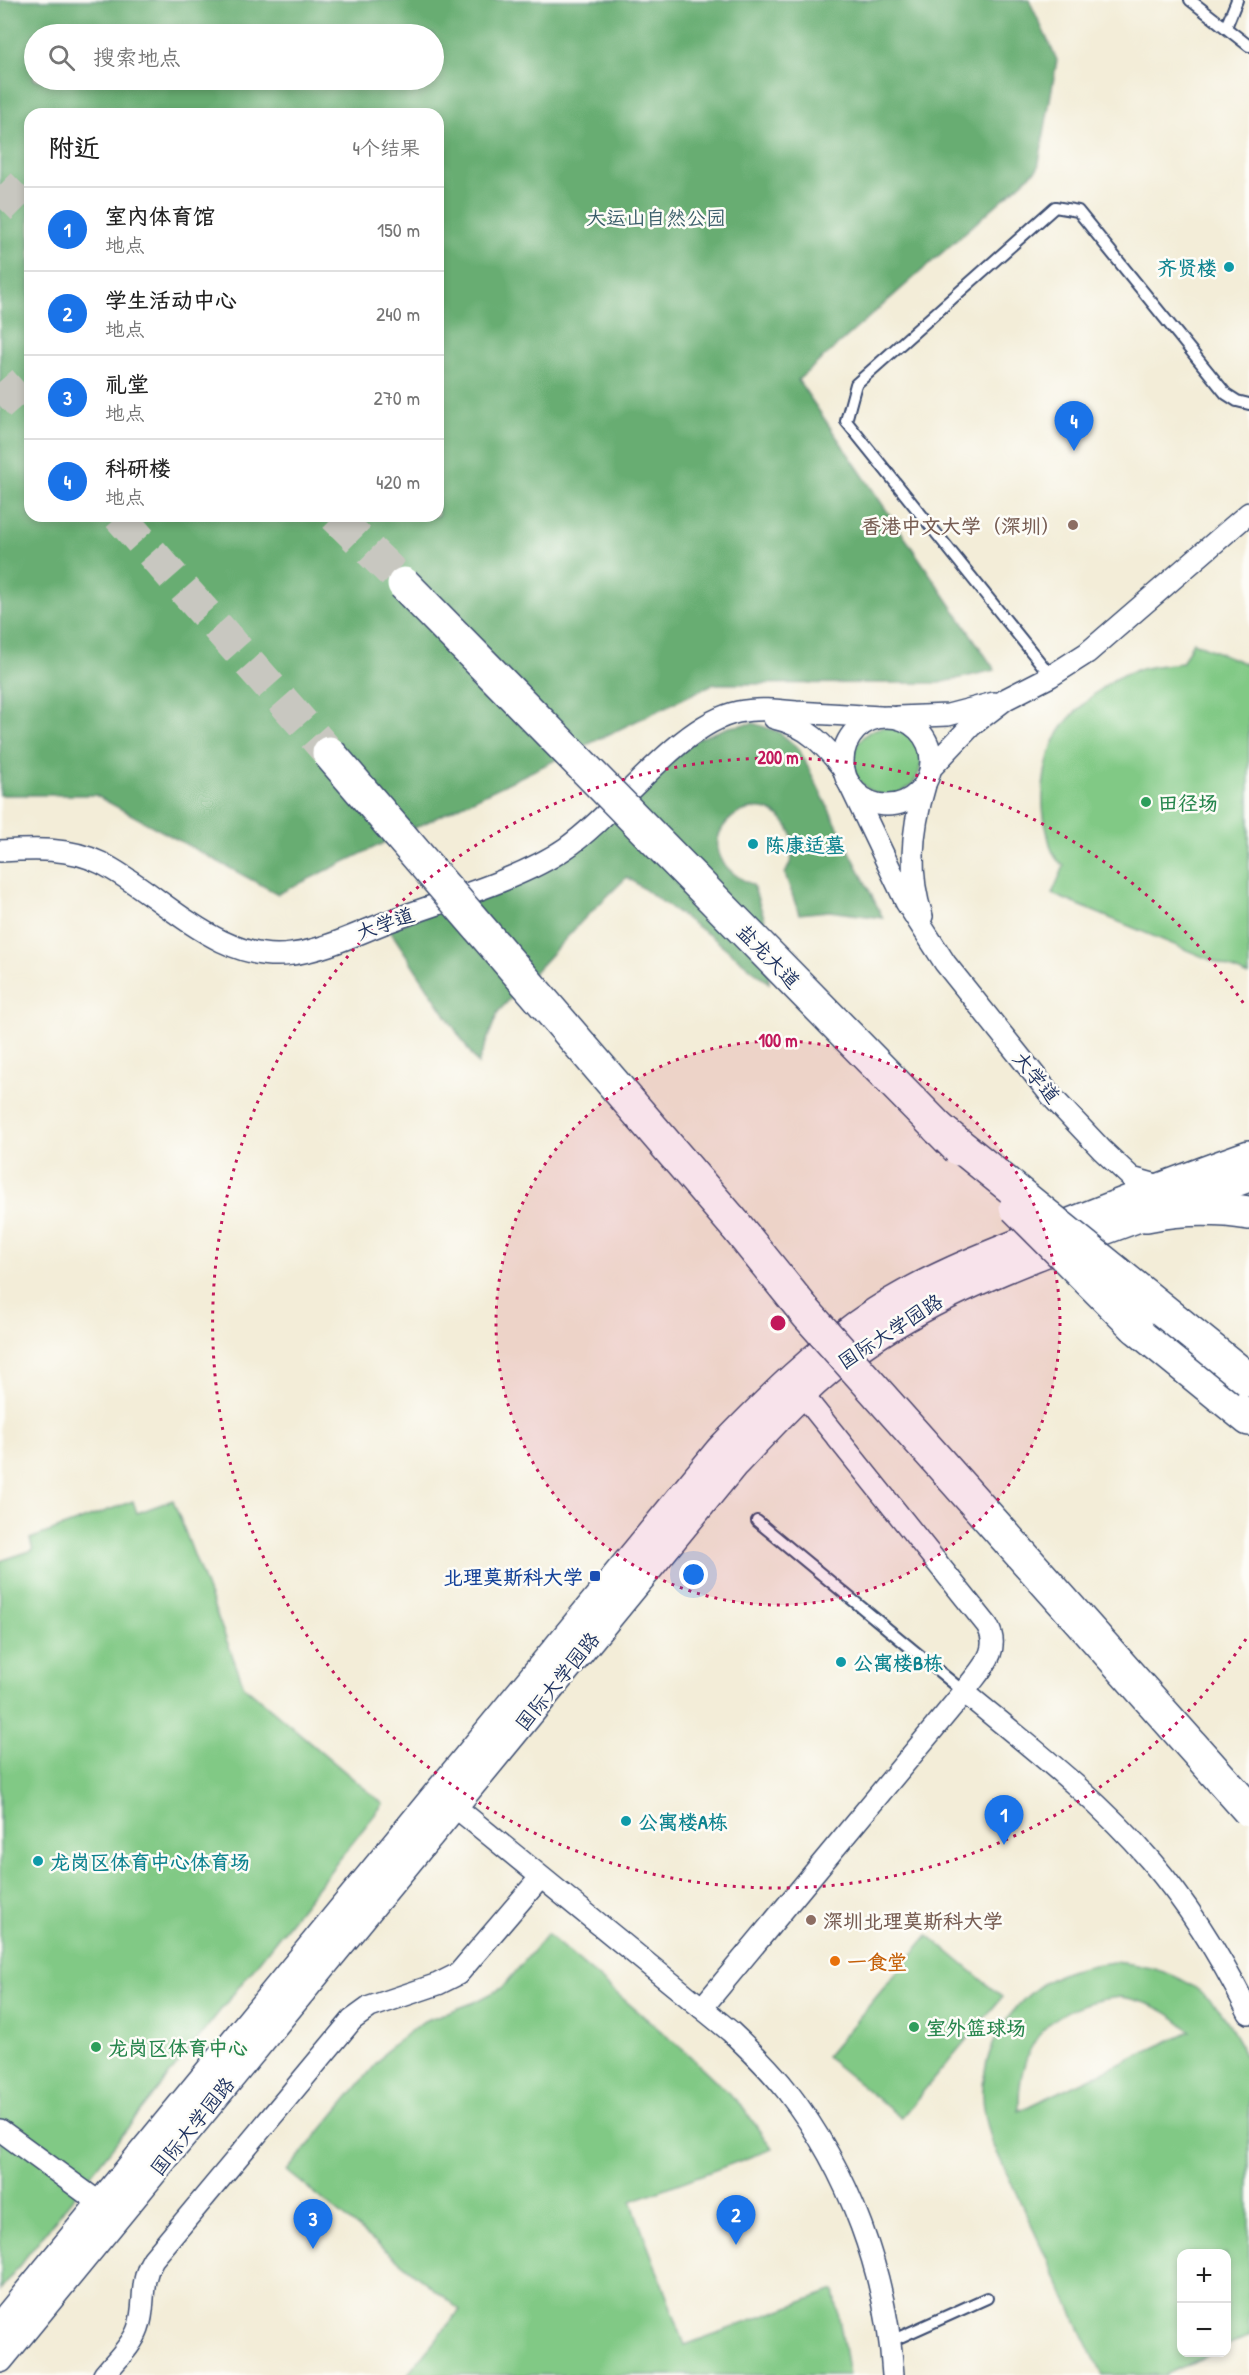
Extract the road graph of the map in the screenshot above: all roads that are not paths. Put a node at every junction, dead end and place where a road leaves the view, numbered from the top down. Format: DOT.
graph roads {
  1 [pos="1191,0"];
  2 [pos="1237,0"];
  3 [pos="1226,27"];
  4 [pos="1249,46"];
  5 [pos="1249,404"];
  6 [pos="1249,513"];
  7 [pos="404,584"];
  8 [pos="1051,676"];
  9 [pos="1006,699"];
  10 [pos="738,712"];
  11 [pos="887,717"];
  12 [pos="329,753"];
  13 [pos="929,774"];
  14 [pos="847,777"];
  15 [pos="0,851"];
  16 [pos="933,945"];
  17 [pos="938,1128"];
  18 [pos="1249,1154"];
  19 [pos="1249,1178"];
  20 [pos="1160,1186"];
  21 [pos="1249,1213"];
  22 [pos="1146,1215"];
  23 [pos="1249,1380"];
  24 [pos="796,1387"];
  25 [pos="1249,1419"];
  26 [pos="758,1521"];
  27 [pos="964,1692"];
  28 [pos="446,1800"];
  29 [pos="1249,1809"];
  30 [pos="540,1878"];
  31 [pos="702,2008"];
  32 [pos="1249,2013"];
  33 [pos="0,2130"];
  34 [pos="101,2204"];
  35 [pos="987,2298"];
  36 [pos="0,2326"];
  37 [pos="889,2342"];
  38 [pos="0,2359"];
  39 [pos="104,2375"];
  40 [pos="893,2375"];
  1 -- 3 [label="lane"];
  2 -- 3 [label="lane"];
  3 -- 4 [label="lane"];
  5 -- 8 [label="lane"];
  6 -- 8 [label="street"];
  7 -- 17 [label="main road, 盐龙大道, bridge"];
  8 -- 9 [label="street"];
  9 -- 11 [label="street"];
  9 -- 13 [label="street"];
  10 -- 11 [label="street, 大学道"];
  10 -- 14 [label="street, 大学道"];
  10 -- 15 [label="street, 大学道"];
  11 -- 13 [label="street, 大学道"];
  11 -- 14 [label="street"];
  12 -- 29 [label="main road, bridge"];
  13 -- 14 [label="street, 大学道"];
  13 -- 16 [label="street, 大学道"];
  14 -- 16 [label="street, 大学道"];
  16 -- 20 [label="street, 大学道"];
  17 -- 23 [label="main road, bridge"];
  17 -- 25 [label="main road, 盐龙大道, bridge"];
  18 -- 20 [label="street, 国际大学园路"];
  19 -- 22 [label="street, 国际大学园路"];
  20 -- 24 [label="street, 国际大学园路"];
  21 -- 22 [label="main road"];
  22 -- 24 [label="street, 国际大学园路"];
  24 -- 27 [label="street"];
  24 -- 28 [label="street, 国际大学园路"];
  26 -- 27 [label="lane"];
  27 -- 31 [label="street"];
  27 -- 32 [label="street"];
  28 -- 30 [label="street"];
  28 -- 34 [label="street, 国际大学园路"];
  28 -- 38 [label="street, 国际大学园路"];
  30 -- 31 [label="street"];
  30 -- 39 [label="street"];
  31 -- 37 [label="street"];
  33 -- 34 [label="street"];
  34 -- 36 [label="street, 国际大学园路"];
  35 -- 37 [label="lane"];
  37 -- 40 [label="street"];
}
